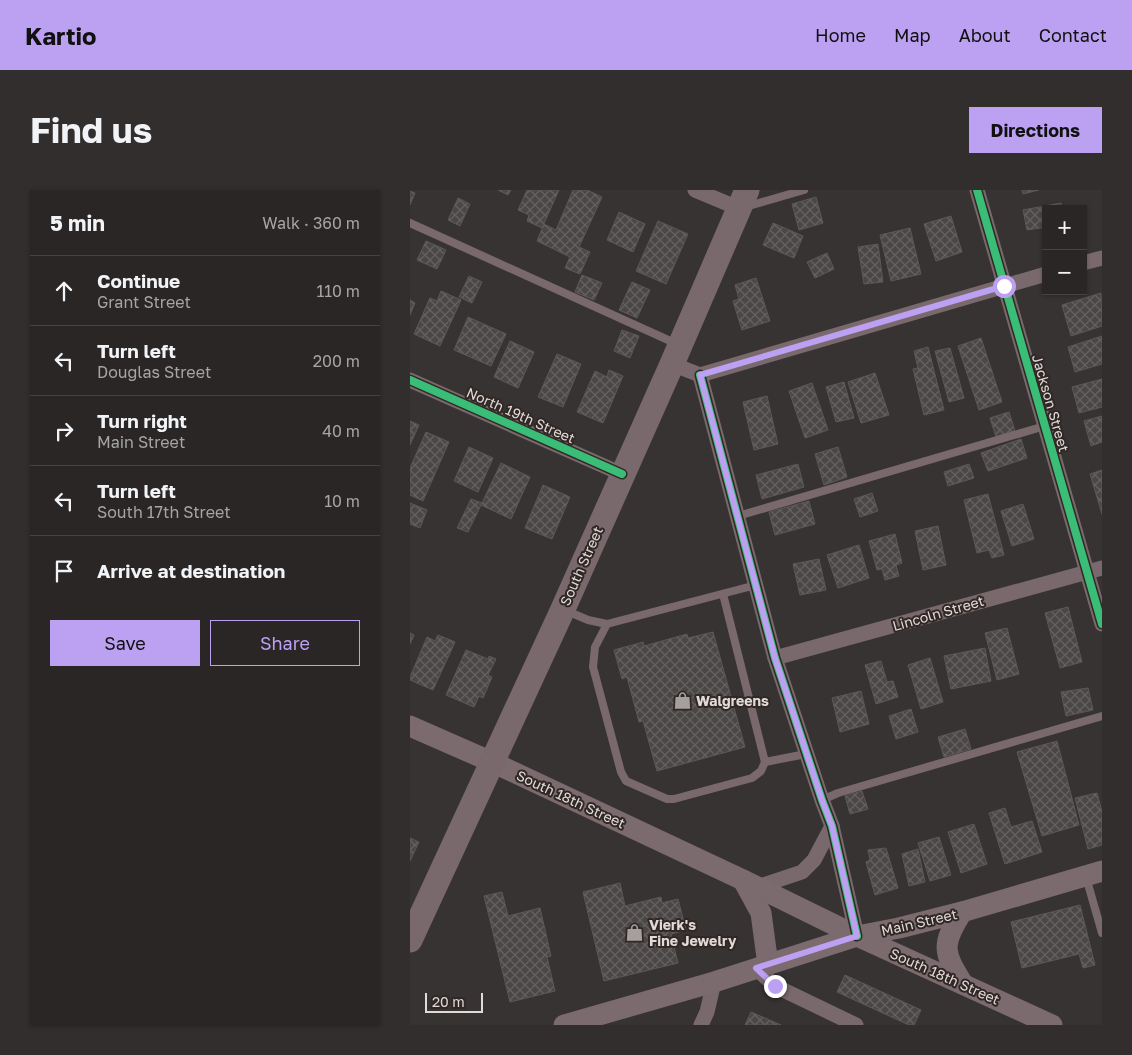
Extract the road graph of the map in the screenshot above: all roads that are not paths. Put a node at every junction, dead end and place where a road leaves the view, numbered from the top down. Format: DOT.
graph roads {
  1 [pos="695,190"];
  2 [pos="804,190"];
  3 [pos="977,190"];
  4 [pos="742,199"];
  5 [pos="410,223"];
  6 [pos="1102,258"];
  7 [pos="1087,262"];
  8 [pos="1042,275"];
  9 [pos="1004,286"];
  10 [pos="676,354"];
  11 [pos="700,375"];
  12 [pos="410,380"];
  13 [pos="1045,426"];
  14 [pos="622,474"];
  15 [pos="738,516"];
  16 [pos="1102,568"];
  17 [pos="1087,572"];
  18 [pos="756,585"];
  19 [pos="723,594"];
  20 [pos="562,609"];
  21 [pos="607,624"];
  22 [pos="1102,624"];
  23 [pos="775,658"];
  24 [pos="1102,716"];
  25 [pos="410,726"];
  26 [pos="806,754"];
  27 [pos="492,762"];
  28 [pos="765,762"];
  29 [pos="822,800"];
  30 [pos="832,826"];
  31 [pos="1094,874"];
  32 [pos="750,884"];
  33 [pos="962,912"];
  34 [pos="1102,933"];
  35 [pos="857,936"];
  36 [pos="410,940"];
  37 [pos="762,967"];
  38 [pos="714,982"];
  39 [pos="963,984"];
  40 [pos="564,1025"];
  41 [pos="701,1025"];
  42 [pos="856,1025"];
  43 [pos="1052,1025"];
  1 -- 4 [label="street"];
  2 -- 4 [label="lane"];
  3 -- 9 [label="street, Jackson Street"];
  4 -- 10 [label="main road, South Street"];
  5 -- 10 [label="lane"];
  6 -- 7 [label="street"];
  8 -- 9 [label="street"];
  9 -- 11 [label="street"];
  9 -- 13 [label="street, Jackson Street"];
  10 -- 11 [label="street"];
  10 -- 14 [label="main road, South Street"];
  11 -- 15 [label="street"];
  12 -- 14 [label="street, North 19th Street"];
  13 -- 15 [label="lane"];
  13 -- 17 [label="street, Jackson Street"];
  14 -- 20 [label="main road, South Street"];
  15 -- 18 [label="street"];
  16 -- 17 [label="street, Lincoln Street"];
  17 -- 22 [label="street, Jackson Street"];
  17 -- 23 [label="street, Lincoln Street"];
  18 -- 19 [label="lane"];
  18 -- 23 [label="street"];
  19 -- 21 [label="lane"];
  19 -- 28 [label="lane"];
  20 -- 21 [label="lane"];
  20 -- 27 [label="main road, South Street"];
  21 -- 28 [label="lane"];
  23 -- 26 [label="street"];
  24 -- 29 [label="lane"];
  25 -- 27 [label="main road, South 18th Street"];
  26 -- 28 [label="lane"];
  26 -- 29 [label="street"];
  27 -- 32 [label="main road, South 18th Street"];
  27 -- 36 [label="main road, South Street"];
  29 -- 30 [label="street"];
  30 -- 32 [label="street"];
  30 -- 35 [label="street"];
  31 -- 33 [label="main road, Main Street"];
  31 -- 34 [label="lane"];
  32 -- 35 [label="main road, South 18th Street"];
  32 -- 37 [label="main road"];
  33 -- 35 [label="main road, Main Street"];
  33 -- 39 [label="main road"];
  35 -- 37 [label="main road, Main Street"];
  35 -- 39 [label="main road, South 18th Street"];
  37 -- 38 [label="main road, Main Street"];
  37 -- 42 [label="street"];
  38 -- 40 [label="main road, Main Street"];
  38 -- 41 [label="street"];
  39 -- 43 [label="main road, South 18th Street"];
}
